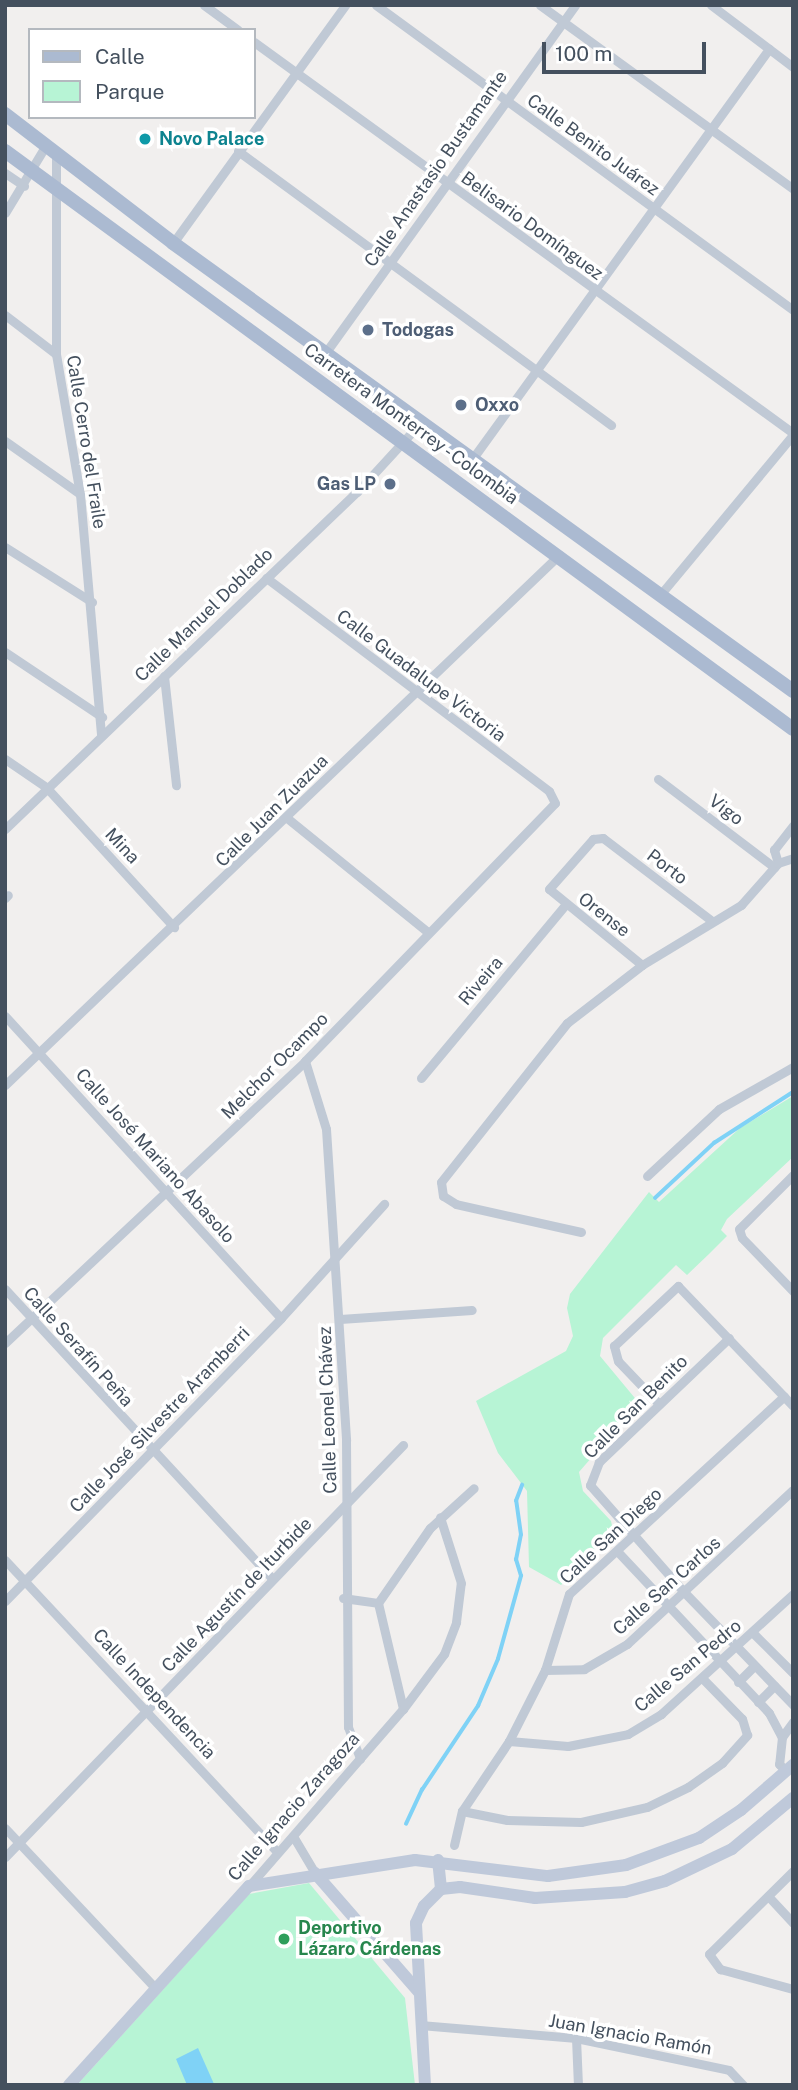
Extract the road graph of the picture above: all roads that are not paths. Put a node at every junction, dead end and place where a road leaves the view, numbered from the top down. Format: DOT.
graph roads {
  1 [pos="204,5"];
  2 [pos="345,5"];
  3 [pos="376,5"];
  4 [pos="540,5"];
  5 [pos="575,5"];
  6 [pos="711,5"];
  7 [pos="562,22"];
  8 [pos="235,28"];
  9 [pos="256,43"];
  10 [pos="769,49"];
  11 [pos="793,67"];
  12 [pos="295,72"];
  13 [pos="504,100"];
  14 [pos="5,114"];
  15 [pos="708,128"];
  16 [pos="51,149"];
  17 [pos="5,151"];
  18 [pos="238,151"];
  19 [pos="33,171"];
  20 [pos="5,173"];
  21 [pos="445,183"];
  22 [pos="24,186"];
  23 [pos="55,189"];
  24 [pos="793,189"];
  25 [pos="651,207"];
  26 [pos="5,213"];
  27 [pos="173,243"];
  28 [pos="390,260"];
  29 [pos="593,289"];
  30 [pos="793,310"];
  31 [pos="5,315"];
  32 [pos="326,352"];
  33 [pos="56,354"];
  34 [pos="536,370"];
  35 [pos="422,421"];
  36 [pos="611,425"];
  37 [pos="793,434"];
  38 [pos="5,441"];
  39 [pos="405,443"];
  40 [pos="473,458"];
  41 [pos="80,494"];
  42 [pos="5,547"];
  43 [pos="559,555"];
  44 [pos="266,578"];
  45 [pos="660,595"];
  46 [pos="92,602"];
  47 [pos="5,652"];
  48 [pos="164,676"];
  49 [pos="793,691"];
  50 [pos="415,692"];
  51 [pos="102,718"];
  52 [pos="793,729"];
  53 [pos="101,736"];
  54 [pos="5,759"];
  55 [pos="658,779"];
  56 [pos="176,785"];
  57 [pos="46,788"];
  58 [pos="555,801"];
  59 [pos="287,818"];
  60 [pos="792,828"];
  61 [pos="5,829"];
  62 [pos="793,858"];
  63 [pos="776,865"];
  64 [pos="548,889"];
  65 [pos="565,905"];
  66 [pos="712,921"];
  67 [pos="174,927"];
  68 [pos="428,932"];
  69 [pos="642,965"];
  70 [pos="5,1016"];
  71 [pos="40,1054"];
  72 [pos="306,1061"];
  73 [pos="793,1067"];
  74 [pos="421,1078"];
  75 [pos="5,1085"];
  76 [pos="793,1175"];
  77 [pos="647,1176"];
  78 [pos="167,1194"];
  79 [pos="384,1204"];
  80 [pos="581,1232"];
  81 [pos="335,1259"];
  82 [pos="789,1280"];
  83 [pos="5,1289"];
  84 [pos="793,1291"];
  85 [pos="472,1310"];
  86 [pos="32,1318"];
  87 [pos="281,1318"];
  88 [pos="341,1319"];
  89 [pos="729,1338"];
  90 [pos="5,1343"];
  91 [pos="784,1396"];
  92 [pos="659,1404"];
  93 [pos="793,1406"];
  94 [pos="404,1445"];
  95 [pos="152,1452"];
  96 [pos="474,1488"];
  97 [pos="793,1490"];
  98 [pos="347,1503"];
  99 [pos="440,1517"];
  100 [pos="633,1536"];
  101 [pos="617,1551"];
  102 [pos="5,1560"];
  103 [pos="272,1578"];
  104 [pos="25,1581"];
  105 [pos="685,1593"];
  106 [pos="793,1594"];
  107 [pos="344,1598"];
  108 [pos="5,1601"];
  109 [pos="378,1603"];
  110 [pos="668,1607"];
  111 [pos="752,1632"];
  112 [pos="736,1647"];
  113 [pos="720,1662"];
  114 [pos="754,1666"];
  115 [pos="545,1671"];
  116 [pos="793,1673"];
  117 [pos="702,1678"];
  118 [pos="738,1682"];
  119 [pos="774,1686"];
  120 [pos="758,1702"];
  121 [pos="793,1705"];
  122 [pos="403,1709"];
  123 [pos="147,1712"];
  124 [pos="793,1722"];
  125 [pos="782,1737"];
  126 [pos="509,1741"];
  127 [pos="360,1759"];
  128 [pos="791,1771"];
  129 [pos="793,1798"];
  130 [pos="462,1811"];
  131 [pos="5,1828"];
  132 [pos="293,1836"];
  133 [pos="19,1843"];
  134 [pos="454,1845"];
  135 [pos="277,1852"];
  136 [pos="5,1857"];
  137 [pos="438,1860"];
  138 [pos="793,1871"];
  139 [pos="315,1873"];
  140 [pos="249,1886"];
  141 [pos="441,1889"];
  142 [pos="768,1896"];
  143 [pos="793,1923"];
  144 [pos="155,1988"];
  145 [pos="793,1989"];
  146 [pos="418,1991"];
  147 [pos="420,2025"];
  148 [pos="576,2038"];
  149 [pos="69,2085"];
  150 [pos="425,2085"];
  151 [pos="578,2085"];
  152 [pos="743,2085"];
  1 -- 8 [label="street"];
  2 -- 12 [label="street"];
  3 -- 13 [label="street, Calle Benito Juárez"];
  4 -- 7 [label="street"];
  5 -- 7 [label="street, Calle Anastasio Bustamante"];
  6 -- 10 [label="street"];
  7 -- 13 [label="street, Calle Anastasio Bustamante"];
  7 -- 15 [label="street"];
  9 -- 12 [label="street, Belisario Domínguez"];
  10 -- 11 [label="street"];
  10 -- 15 [label="street"];
  12 -- 18 [label="street"];
  12 -- 21 [label="street, Belisario Domínguez"];
  13 -- 21 [label="street, Calle Anastasio Bustamante"];
  13 -- 25 [label="street, Calle Benito Juárez"];
  14 -- 16 [label="main road, Carretera Monterrey - Colombia"];
  15 -- 24 [label="street"];
  15 -- 25 [label="street"];
  16 -- 19 [label="street"];
  16 -- 23 [label="street, Calle Cerro del Fraile"];
  16 -- 27 [label="main road, Carretera Monterrey - Colombia"];
  17 -- 19 [label="main road, Carretera Monterrey - Colombia"];
  18 -- 27 [label="street"];
  18 -- 28 [label="street"];
  19 -- 22 [label="street"];
  19 -- 23 [label="main road, Carretera Monterrey - Colombia"];
  20 -- 22 [label="street"];
  21 -- 28 [label="street, Calle Anastasio Bustamante"];
  21 -- 29 [label="street, Belisario Domínguez"];
  22 -- 26 [label="street"];
  23 -- 33 [label="street, Calle Cerro del Fraile"];
  23 -- 39 [label="main road, Carretera Monterrey - Colombia"];
  25 -- 29 [label="street"];
  25 -- 30 [label="street, Calle Benito Juárez"];
  27 -- 32 [label="main road, Carretera Monterrey - Colombia"];
  28 -- 32 [label="street, Calle Anastasio Bustamante"];
  28 -- 34 [label="street"];
  29 -- 34 [label="street"];
  29 -- 37 [label="street, Belisario Domínguez"];
  31 -- 33 [label="street"];
  32 -- 35 [label="main road, Carretera Monterrey - Colombia"];
  33 -- 41 [label="street, Calle Cerro del Fraile"];
  34 -- 36 [label="street"];
  34 -- 40 [label="street"];
  35 -- 39 [label="street, Calle Manuel Doblado"];
  35 -- 40 [label="main road, Carretera Monterrey - Colombia"];
  37 -- 45 [label="street"];
  38 -- 41 [label="street"];
  39 -- 43 [label="main road, Carretera Monterrey - Colombia"];
  39 -- 44 [label="street, Calle Manuel Doblado"];
  40 -- 45 [label="main road, Carretera Monterrey - Colombia"];
  41 -- 46 [label="street, Calle Cerro del Fraile"];
  42 -- 46 [label="street"];
  43 -- 50 [label="street, Calle Juan Zuazua"];
  43 -- 52 [label="main road, Carretera Monterrey - Colombia"];
  44 -- 48 [label="street, Calle Manuel Doblado"];
  44 -- 50 [label="street, Calle Guadalupe Victoria"];
  45 -- 49 [label="main road, Carretera Monterrey - Colombia"];
  46 -- 51 [label="street, Calle Cerro del Fraile"];
  47 -- 51 [label="street"];
  48 -- 53 [label="street, Calle Manuel Doblado"];
  48 -- 56 [label="street"];
  50 -- 58 [label="street, Calle Guadalupe Victoria"];
  50 -- 59 [label="street, Calle Juan Zuazua"];
  51 -- 53 [label="street, Calle Cerro del Fraile"];
  53 -- 57 [label="street, Calle Manuel Doblado"];
  54 -- 57 [label="street, Mina"];
  55 -- 63 [label="street, Vigo"];
  57 -- 61 [label="street, Calle Manuel Doblado"];
  57 -- 67 [label="street, Mina"];
  58 -- 68 [label="street, Melchor Ocampo"];
  59 -- 67 [label="street, Calle Juan Zuazua"];
  59 -- 68 [label="street"];
  60 -- 63 [label="street"];
  62 -- 63 [label="street"];
  63 -- 66 [label="street"];
  64 -- 65 [label="street, Orense"];
  64 -- 66 [label="street, Porto"];
  65 -- 69 [label="street, Orense"];
  65 -- 74 [label="street, Riveira"];
  66 -- 69 [label="street"];
  67 -- 71 [label="street, Calle Juan Zuazua"];
  68 -- 72 [label="street, Melchor Ocampo"];
  69 -- 80 [label="street"];
  70 -- 71 [label="street, Calle José Mariano Abasolo"];
  71 -- 75 [label="street, Calle Juan Zuazua"];
  71 -- 78 [label="street, Calle José Mariano Abasolo"];
  72 -- 78 [label="street, Melchor Ocampo"];
  72 -- 81 [label="street, Calle Leonel Chávez"];
  73 -- 77 [label="street"];
  76 -- 82 [label="street"];
  78 -- 86 [label="street, Melchor Ocampo"];
  78 -- 87 [label="street, Calle José Mariano Abasolo"];
  79 -- 81 [label="street, Calle José Silvestre Aramberri"];
  81 -- 87 [label="street, Calle José Silvestre Aramberri"];
  81 -- 88 [label="street, Calle Leonel Chávez"];
  82 -- 84 [label="street"];
  83 -- 86 [label="street, Calle Serafín Peña"];
  85 -- 88 [label="street"];
  86 -- 90 [label="street, Melchor Ocampo"];
  86 -- 95 [label="street, Calle Serafín Peña"];
  87 -- 95 [label="street, Calle José Silvestre Aramberri"];
  88 -- 98 [label="street, Calle Leonel Chávez"];
  89 -- 91 [label="street"];
  89 -- 92 [label="street, Calle San Benito"];
  89 -- 92 [label="street"];
  91 -- 93 [label="street"];
  91 -- 100 [label="street, Calle San Diego"];
  92 -- 100 [label="street, Calle San Benito"];
  94 -- 98 [label="street, Calle Agustín de Iturbide"];
  95 -- 103 [label="street, Calle Serafín Peña"];
  95 -- 104 [label="street, Calle José Silvestre Aramberri"];
  96 -- 99 [label="street"];
  97 -- 105 [label="street, Calle San Carlos"];
  98 -- 103 [label="street, Calle Agustín de Iturbide"];
  98 -- 107 [label="street, Calle Leonel Chávez"];
  99 -- 109 [label="street"];
  99 -- 122 [label="street, Calle Ignacio Zaragoza"];
  100 -- 101 [label="street, Calle San Diego"];
  100 -- 105 [label="street, Calle San Benito"];
  101 -- 110 [label="street"];
  101 -- 115 [label="street, Calle San Diego"];
  102 -- 104 [label="street, Calle Independencia"];
  103 -- 123 [label="street, Calle Agustín de Iturbide"];
  104 -- 108 [label="street, Calle José Silvestre Aramberri"];
  104 -- 123 [label="street, Calle Independencia"];
  105 -- 110 [label="street, Calle San Carlos"];
  105 -- 112 [label="street, Calle San Benito"];
  106 -- 111 [label="street, Calle San Pedro"];
  107 -- 109 [label="street"];
  107 -- 127 [label="street, Calle Leonel Chávez"];
  109 -- 122 [label="street"];
  110 -- 113 [label="street"];
  110 -- 115 [label="street, Calle San Carlos"];
  111 -- 112 [label="street, Calle San Pedro"];
  111 -- 116 [label="street"];
  112 -- 113 [label="street, Calle San Pedro"];
  112 -- 114 [label="street, Calle San Benito"];
  113 -- 117 [label="street, Calle San Pedro"];
  113 -- 118 [label="street"];
  114 -- 118 [label="street"];
  114 -- 119 [label="street, Calle San Benito"];
  115 -- 126 [label="street, Calle San Diego"];
  117 -- 126 [label="street, Calle San Pedro"];
  117 -- 130 [label="street"];
  118 -- 120 [label="street"];
  119 -- 120 [label="street"];
  119 -- 121 [label="street, Calle San Benito"];
  120 -- 125 [label="street"];
  122 -- 127 [label="street, Calle Ignacio Zaragoza"];
  123 -- 133 [label="street, Calle Agustín de Iturbide"];
  123 -- 135 [label="street, Calle Independencia"];
  124 -- 125 [label="street"];
  125 -- 128 [label="street"];
  126 -- 130 [label="street, Calle San Diego"];
  127 -- 132 [label="street, Calle Ignacio Zaragoza"];
  128 -- 137 [label="main road"];
  129 -- 141 [label="main road"];
  130 -- 134 [label="street, Calle San Diego"];
  131 -- 133 [label="street"];
  132 -- 135 [label="street, Calle Ignacio Zaragoza"];
  132 -- 139 [label="street"];
  133 -- 136 [label="street, Calle Agustín de Iturbide"];
  133 -- 144 [label="street"];
  135 -- 140 [label="street, Calle Ignacio Zaragoza"];
  137 -- 139 [label="main road"];
  137 -- 141 [label="main road"];
  138 -- 142 [label="street"];
  139 -- 140 [label="main road"];
  139 -- 146 [label="main road"];
  140 -- 144 [label="main road, Calle Ignacio Zaragoza"];
  141 -- 146 [label="main road"];
  142 -- 143 [label="street"];
  142 -- 145 [label="street"];
  144 -- 149 [label="main road, Calle Ignacio Zaragoza"];
  146 -- 147 [label="main road"];
  147 -- 148 [label="street, Juan Ignacio Ramón"];
  147 -- 150 [label="main road"];
  148 -- 151 [label="street"];
  148 -- 152 [label="street, Juan Ignacio Ramón"];
}
